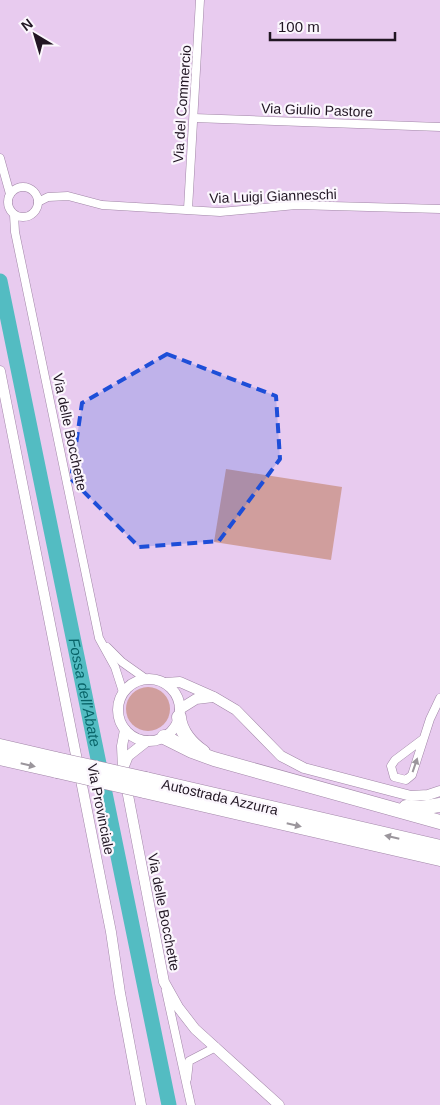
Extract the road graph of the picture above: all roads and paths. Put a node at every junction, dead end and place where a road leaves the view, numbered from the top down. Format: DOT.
graph roads {
  1 [pos="200,0"];
  2 [pos="194,118"];
  3 [pos="440,127"];
  4 [pos="0,158"];
  5 [pos="5,183"];
  6 [pos="17,188"];
  7 [pos="35,193"];
  8 [pos="10,194"];
  9 [pos="48,197"];
  10 [pos="38,202"];
  11 [pos="188,209"];
  12 [pos="440,209"];
  13 [pos="14,215"];
  14 [pos="22,218"];
  15 [pos="14,232"];
  16 [pos="0,371"];
  17 [pos="99,638"];
  18 [pos="146,679"];
  19 [pos="165,683"];
  20 [pos="123,692"];
  21 [pos="214,697"];
  22 [pos="440,698"];
  23 [pos="180,713"];
  24 [pos="125,730"];
  25 [pos="164,737"];
  26 [pos="423,739"];
  27 [pos="147,741"];
  28 [pos="0,746"];
  29 [pos="0,758"];
  30 [pos="214,759"];
  31 [pos="56,765"];
  32 [pos="123,769"];
  33 [pos="145,785"];
  34 [pos="440,791"];
  35 [pos="440,805"];
  36 [pos="386,806"];
  37 [pos="440,822"];
  38 [pos="440,848"];
  39 [pos="440,859"];
  40 [pos="164,982"];
  41 [pos="216,1047"];
  42 [pos="186,1086"];
  43 [pos="142,1105"];
  44 [pos="190,1105"];
  45 [pos="279,1105"];
  1 -- 2 [label="street, Via del Commercio"];
  2 -- 3 [label="street, Via Giulio Pastore"];
  2 -- 11 [label="street, Via del Commercio"];
  4 -- 5 [label="street, Via delle Bocchette"];
  5 -- 6 [label="street"];
  5 -- 8 [label="street, Via delle Bocchette"];
  6 -- 7 [label="street"];
  6 -- 8 [label="street"];
  7 -- 9 [label="street, Via Luigi Gianneschi"];
  7 -- 10 [label="street"];
  8 -- 13 [label="street, Via delle Bocchette"];
  9 -- 10 [label="street, Via Luigi Gianneschi"];
  9 -- 11 [label="street, Via Luigi Gianneschi"];
  10 -- 14 [label="street"];
  11 -- 12 [label="street, Via Luigi Gianneschi"];
  13 -- 14 [label="street"];
  13 -- 15 [label="street, Via delle Bocchette"];
  14 -- 15 [label="street"];
  15 -- 17 [label="street, Via delle Bocchette"];
  16 -- 43 [label="main road, Via Provinciale"];
  17 -- 18 [label="street"];
  17 -- 20 [label="street"];
  18 -- 19 [label="main road"];
  18 -- 20 [label="main road"];
  19 -- 21 [label="main road"];
  19 -- 23 [label="main road"];
  20 -- 24 [label="main road"];
  21 -- 23 [label="main road"];
  21 -- 34 [label="main road"];
  22 -- 26 [label="street"];
  23 -- 25 [label="main road"];
  23 -- 30 [label="highway"];
  24 -- 27 [label="main road"];
  24 -- 32 [label="main road, Via delle Bocchette"];
  25 -- 27 [label="main road"];
  25 -- 30 [label="highway"];
  26 -- 26 [label="street, one-way"];
  27 -- 32 [label="main road"];
  28 -- 31 [label="highway, Autostrada Azzurra"];
  29 -- 31 [label="highway, Autostrada Azzurra, one-way"];
  30 -- 36 [label="highway"];
  31 -- 33 [label="highway, Autostrada Azzurra, bridge"];
  32 -- 40 [label="main road, Via delle Bocchette"];
  38 -- 33 [label="highway, Autostrada Azzurra, one-way"];
  33 -- 39 [label="highway, Autostrada Azzurra, one-way"];
  35 -- 36 [label="highway"];
  36 -- 37 [label="highway"];
  40 -- 41 [label="main road, Via delle Bocchette"];
  40 -- 42 [label="street"];
  41 -- 42 [label="street"];
  41 -- 45 [label="main road, Via delle Bocchette"];
  42 -- 44 [label="street"];
}
